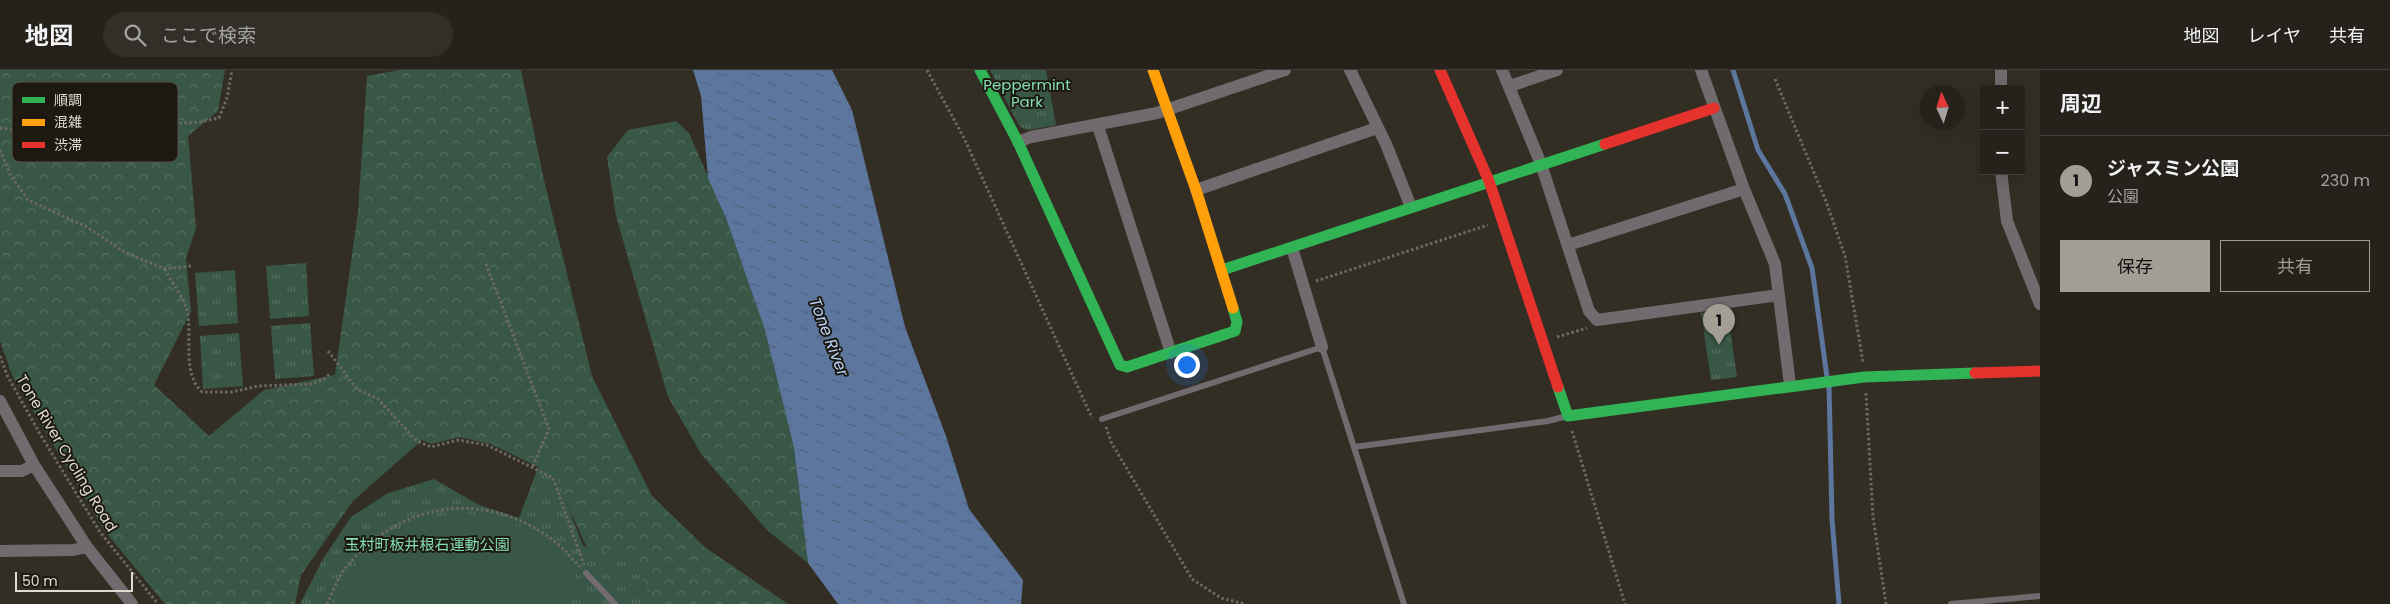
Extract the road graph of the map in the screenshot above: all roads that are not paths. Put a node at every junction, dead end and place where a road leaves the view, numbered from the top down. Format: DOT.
graph roads {
  1 [pos="980,70"];
  2 [pos="1153,70"];
  3 [pos="1285,70"];
  4 [pos="1350,70"];
  5 [pos="1440,70"];
  6 [pos="1502,70"];
  7 [pos="1557,70"];
  8 [pos="1701,70"];
  9 [pos="2001,70"];
  10 [pos="2001,85"];
  11 [pos="1510,86"];
  12 [pos="1714,108"];
  13 [pos="1168,109"];
  14 [pos="1098,126"];
  15 [pos="1377,128"];
  16 [pos="1018,142"];
  17 [pos="1541,164"];
  18 [pos="2001,175"];
  19 [pos="1489,182"];
  20 [pos="1744,189"];
  21 [pos="1196,190"];
  22 [pos="1411,207"];
  23 [pos="1568,245"];
  24 [pos="1292,248"];
  25 [pos="1222,270"];
  26 [pos="1779,295"];
  27 [pos="2040,304"];
  28 [pos="1322,347"];
  29 [pos="1171,353"];
  30 [pos="2040,371"];
  31 [pos="1790,384"];
  32 [pos="0,401"];
  33 [pos="1568,416"];
  34 [pos="1102,419"];
  35 [pos="1354,448"];
  36 [pos="34,465"];
  37 [pos="0,471"];
  38 [pos="87,547"];
  39 [pos="0,551"];
  40 [pos="586,573"];
  41 [pos="2040,596"];
  42 [pos="132,604"];
  43 [pos="614,604"];
  44 [pos="1404,604"];
  45 [pos="1951,604"];
  1 -- 16 [label="street"];
  2 -- 13 [label="street"];
  3 -- 13 [label="street"];
  4 -- 15 [label="street"];
  5 -- 19 [label="street"];
  6 -- 11 [label="street"];
  7 -- 11 [label="street"];
  8 -- 12 [label="street"];
  9 -- 10 [label="street"];
  11 -- 17 [label="street"];
  12 -- 17 [label="street"];
  12 -- 20 [label="street"];
  13 -- 14 [label="street"];
  13 -- 21 [label="street"];
  14 -- 16 [label="street"];
  14 -- 29 [label="street"];
  15 -- 21 [label="street"];
  15 -- 22 [label="street"];
  16 -- 29 [label="street"];
  17 -- 19 [label="street"];
  17 -- 23 [label="street"];
  18 -- 27 [label="street"];
  19 -- 22 [label="street"];
  19 -- 33 [label="street"];
  20 -- 23 [label="street"];
  20 -- 26 [label="street"];
  21 -- 25 [label="street"];
  22 -- 24 [label="street"];
  23 -- 26 [label="street"];
  24 -- 25 [label="street"];
  24 -- 28 [label="street"];
  25 -- 29 [label="street"];
  26 -- 31 [label="street"];
  28 -- 34 [label="lane"];
  28 -- 35 [label="lane"];
  30 -- 31 [label="street"];
  31 -- 33 [label="street"];
  32 -- 36 [label="street"];
  33 -- 35 [label="lane"];
  35 -- 44 [label="lane"];
  36 -- 37 [label="street"];
  36 -- 38 [label="street"];
  38 -- 39 [label="street"];
  38 -- 42 [label="street"];
  40 -- 43 [label="lane"];
  41 -- 45 [label="lane"];
}
